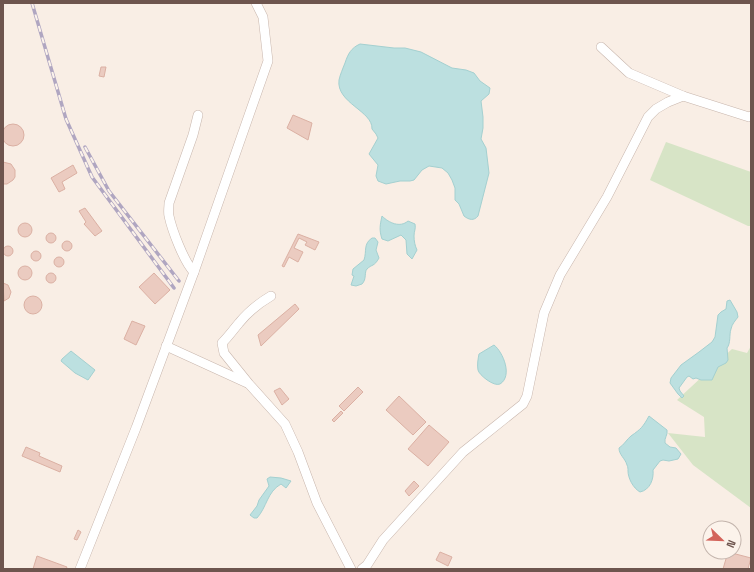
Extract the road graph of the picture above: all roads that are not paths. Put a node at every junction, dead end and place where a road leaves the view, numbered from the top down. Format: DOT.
graph roads {
  1 [pos="256,3"];
  2 [pos="601,47"];
  3 [pos="683,96"];
  4 [pos="198,115"];
  5 [pos="751,116"];
  6 [pos="194,272"];
  7 [pos="271,296"];
  8 [pos="170,347"];
  9 [pos="249,384"];
  10 [pos="80,569"];
  11 [pos="351,569"];
  12 [pos="362,569"];
  1 -- 6 [label="street"];
  2 -- 3 [label="street"];
  3 -- 5 [label="street"];
  3 -- 12 [label="street"];
  4 -- 6 [label="street"];
  6 -- 8 [label="street"];
  7 -- 9 [label="street"];
  8 -- 9 [label="street"];
  8 -- 10 [label="street"];
  9 -- 11 [label="street"];
}
